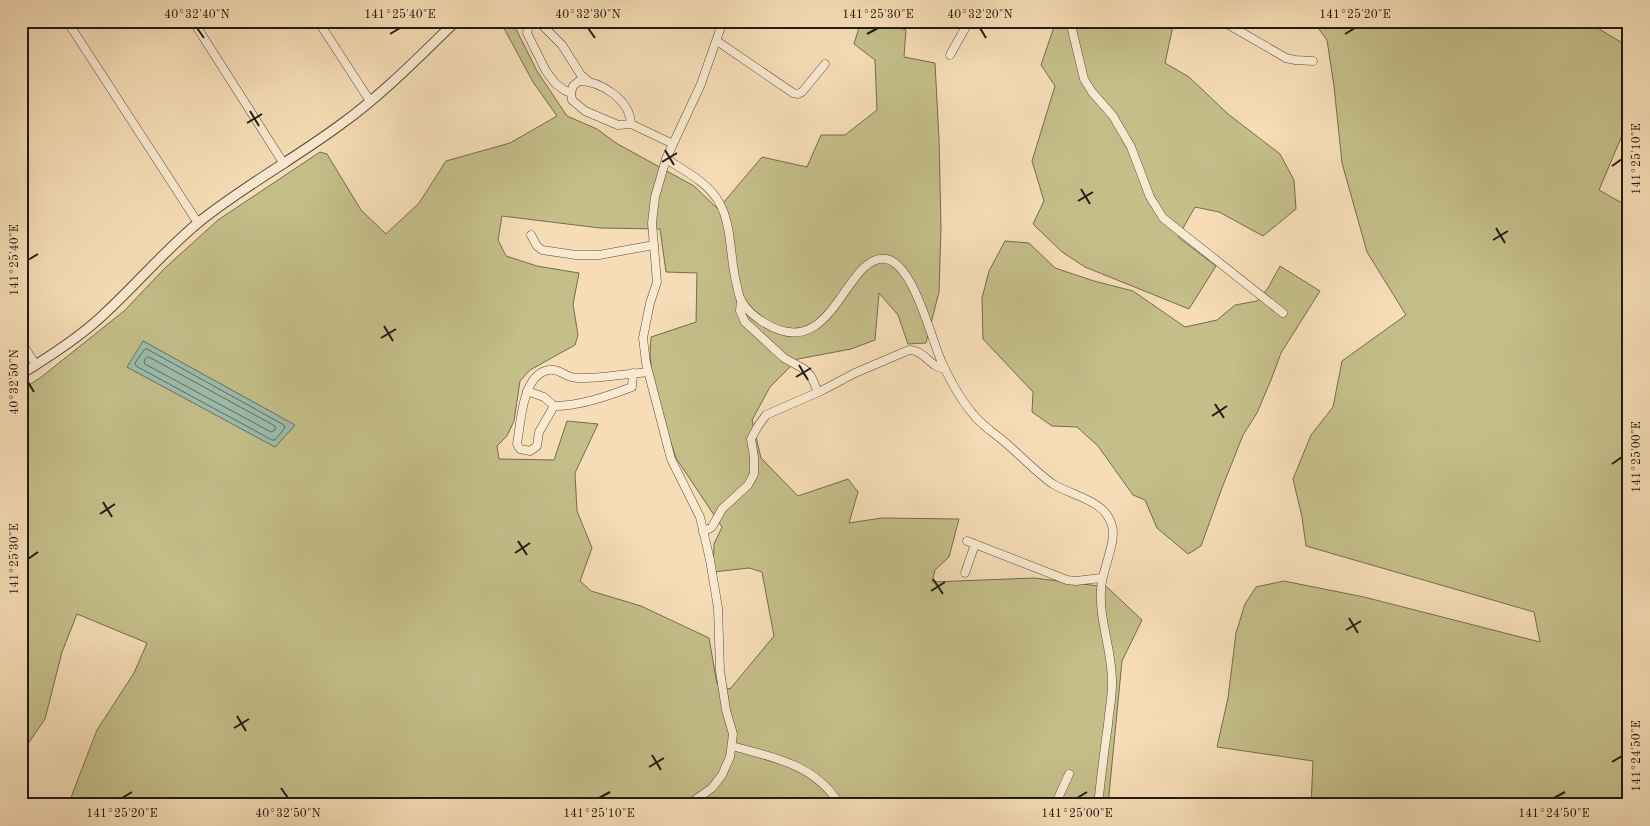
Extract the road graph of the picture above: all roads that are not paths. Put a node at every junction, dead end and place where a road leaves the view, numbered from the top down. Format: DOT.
graph roads {
  1 [pos="67,21"];
  2 [pos="193,21"];
  3 [pos="318,21"];
  4 [pos="456,21"];
  5 [pos="724,21"];
  6 [pos="969,21"];
  7 [pos="1070,21"];
  8 [pos="1222,21"];
  9 [pos="717,41"];
  10 [pos="950,55"];
  11 [pos="1313,61"];
  12 [pos="825,64"];
  13 [pos="588,81"];
  14 [pos="571,93"];
  15 [pos="370,101"];
  16 [pos="632,124"];
  17 [pos="673,144"];
  18 [pos="666,159"];
  19 [pos="284,164"];
  20 [pos="198,223"];
  21 [pos="531,235"];
  22 [pos="654,245"];
  23 [pos="741,300"];
  24 [pos="1283,314"];
  25 [pos="21,342"];
  26 [pos="36,365"];
  27 [pos="945,370"];
  28 [pos="648,372"];
  29 [pos="633,373"];
  30 [pos="21,374"];
  31 [pos="527,391"];
  32 [pos="818,392"];
  33 [pos="554,406"];
  34 [pos="703,532"];
  35 [pos="965,573"];
  36 [pos="1102,578"];
  37 [pos="732,746"];
  38 [pos="1069,774"];
  39 [pos="688,805"];
  40 [pos="840,805"];
  41 [pos="1055,805"];
  42 [pos="1098,805"];
  1 -- 20 [label="street"];
  2 -- 19 [label="street"];
  3 -- 15 [label="street"];
  4 -- 15 [label="street"];
  5 -- 9 [label="street"];
  6 -- 10 [label="street"];
  7 -- 24 [label="street"];
  8 -- 11 [label="street"];
  9 -- 12 [label="street"];
  9 -- 17 [label="street"];
  13 -- 14 [label="street"];
  13 -- 14 [label="street"];
  13 -- 16 [label="street"];
  14 -- 16 [label="street"];
  15 -- 19 [label="street"];
  16 -- 17 [label="street"];
  17 -- 18 [label="street"];
  18 -- 22 [label="street"];
  18 -- 23 [label="street"];
  19 -- 20 [label="street"];
  20 -- 26 [label="street"];
  21 -- 22 [label="street"];
  22 -- 28 [label="street"];
  23 -- 27 [label="street"];
  23 -- 32 [label="street"];
  25 -- 26 [label="street"];
  26 -- 30 [label="street"];
  27 -- 32 [label="street"];
  27 -- 36 [label="street"];
  28 -- 29 [label="street"];
  28 -- 34 [label="street"];
  29 -- 31 [label="street"];
  29 -- 33 [label="street"];
  31 -- 33 [label="street"];
  31 -- 33 [label="street"];
  32 -- 34 [label="street"];
  34 -- 37 [label="street"];
  35 -- 36 [label="street"];
  36 -- 42 [label="street"];
  37 -- 39 [label="street"];
  37 -- 40 [label="street"];
  38 -- 41 [label="street"];
}
